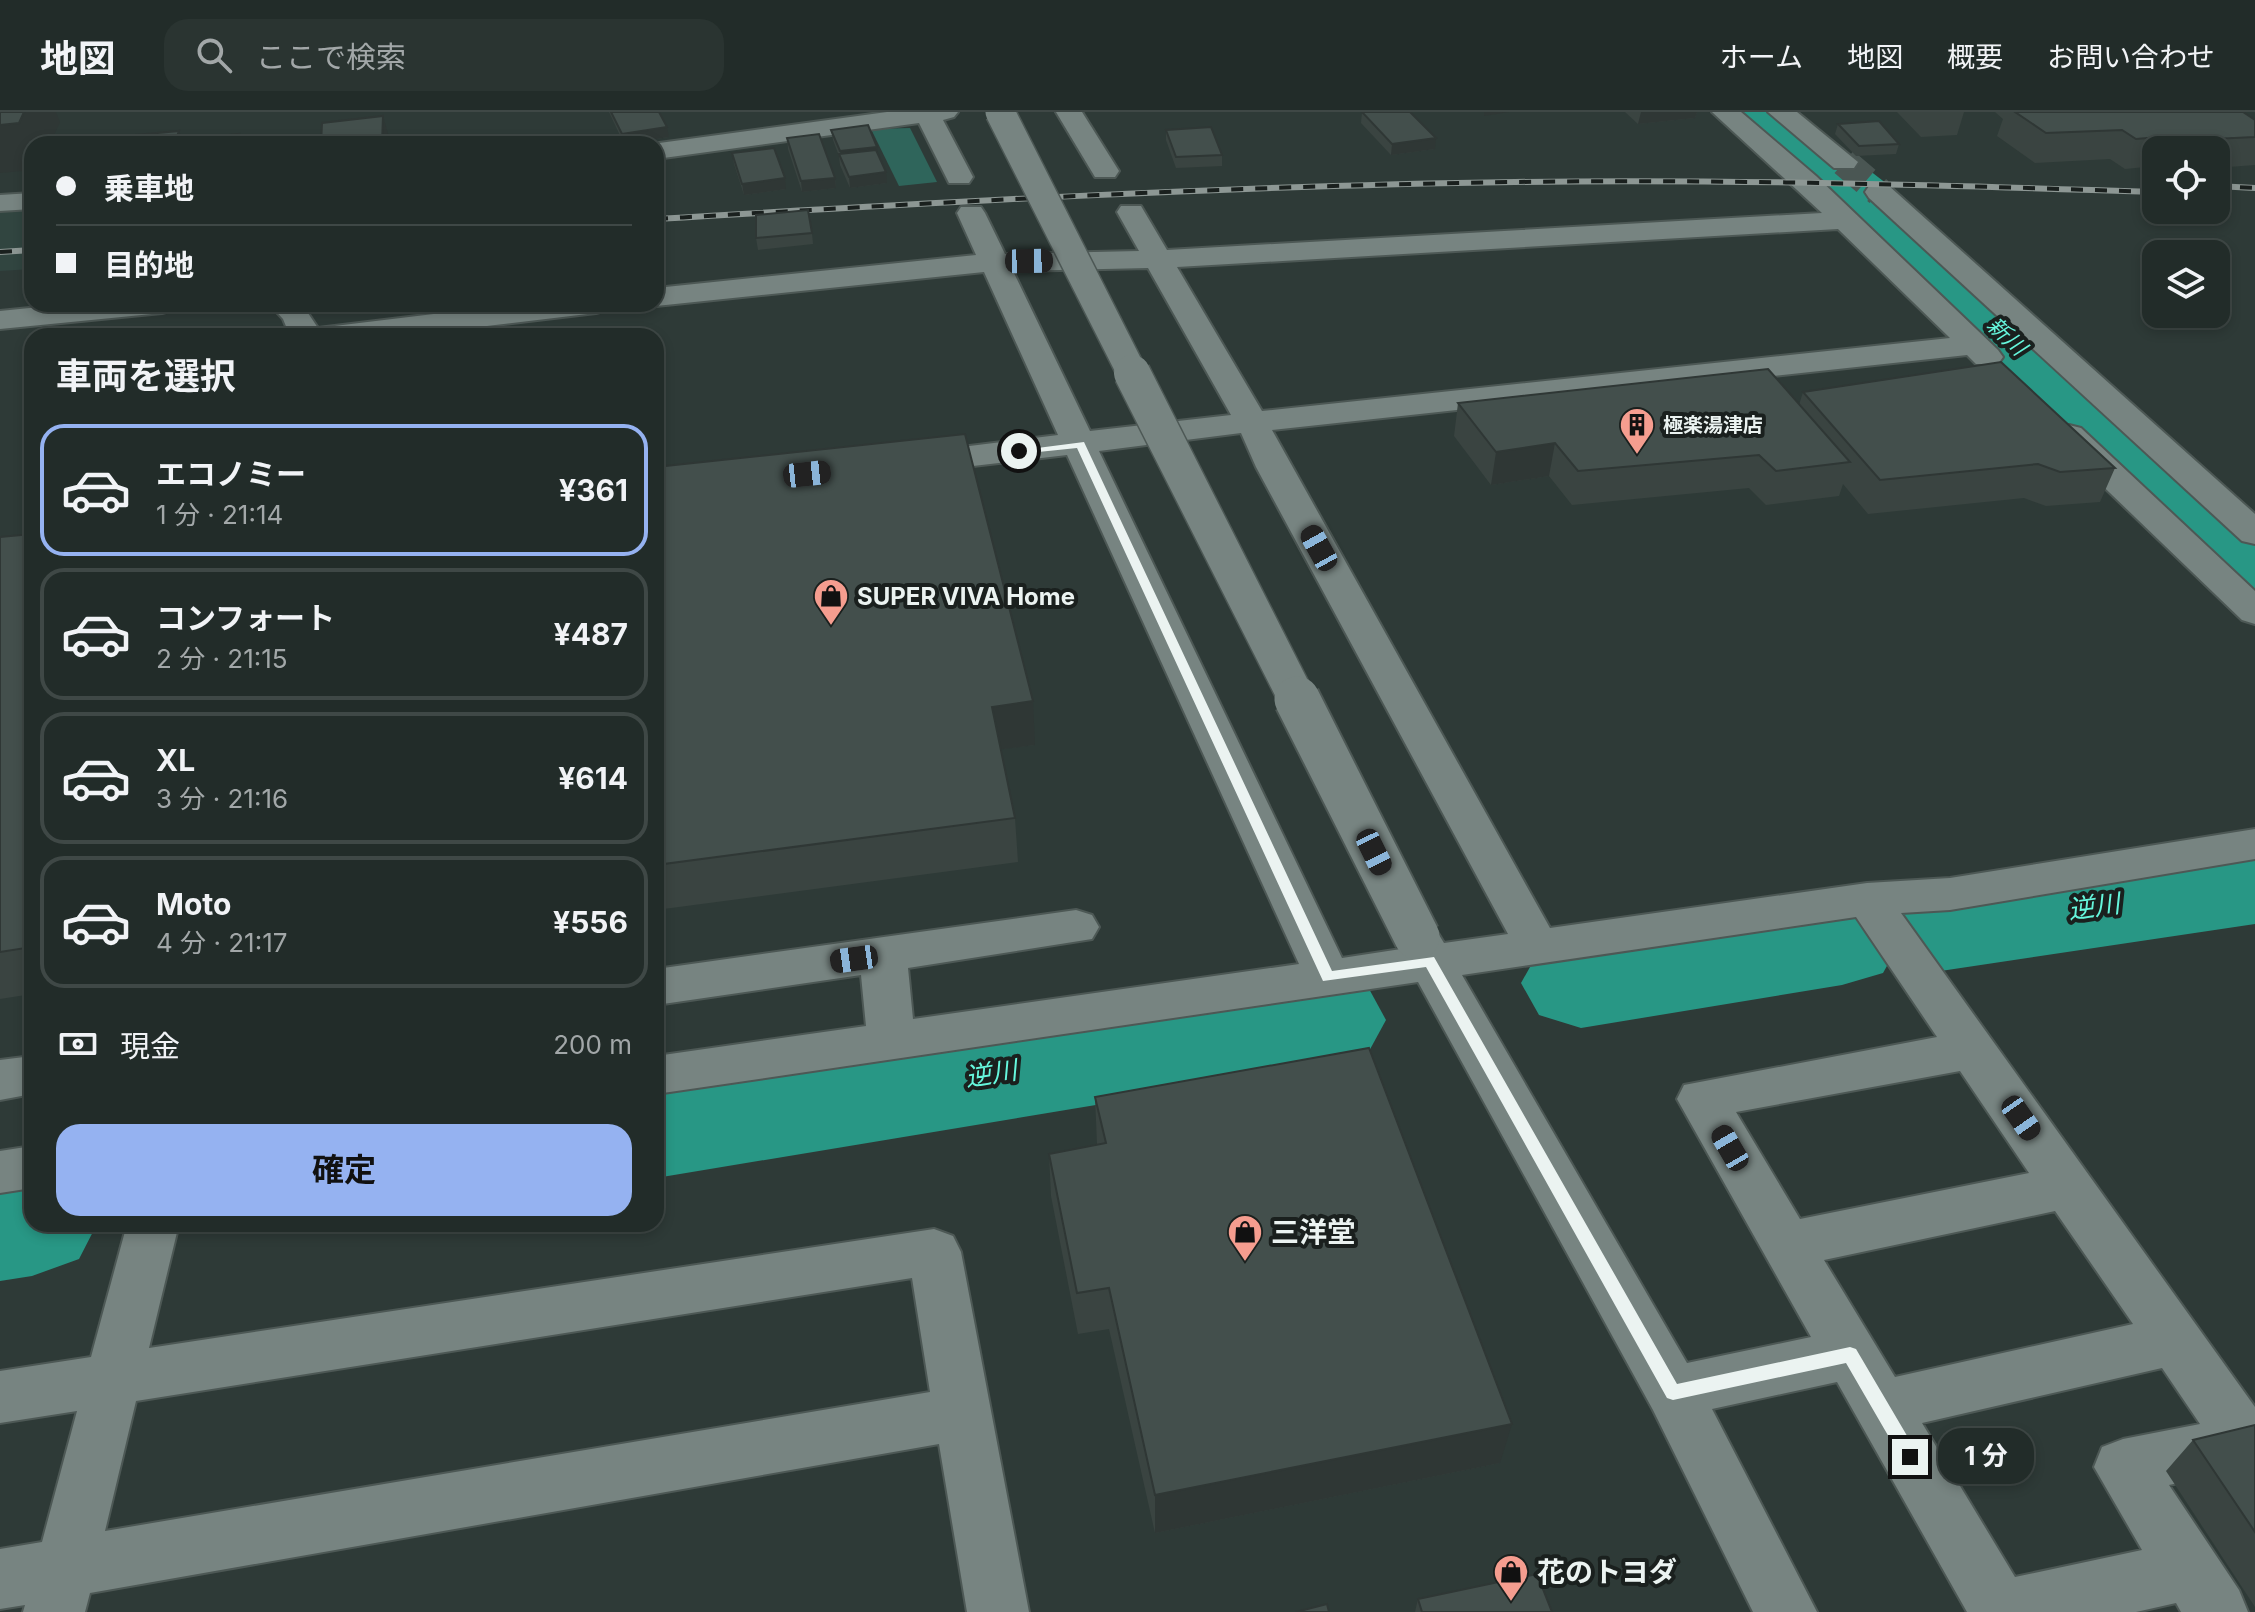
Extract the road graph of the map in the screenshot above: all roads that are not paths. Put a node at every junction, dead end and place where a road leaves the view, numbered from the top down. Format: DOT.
graph roads {
  1 [pos="1000,112"];
  2 [pos="1069,112"];
  3 [pos="1725,112"];
  4 [pos="1781,112"];
  5 [pos="932,113"];
  6 [pos="848,118"];
  7 [pos="664,150"];
  8 [pos="1844,162"];
  9 [pos="1105,171"];
  10 [pos="959,177"];
  11 [pos="1879,192"];
  12 [pos="24,202"];
  13 [pos="0,203"];
  14 [pos="1131,212"];
  15 [pos="971,213"];
  16 [pos="1845,220"];
  17 [pos="1159,259"];
  18 [pos="993,263"];
  19 [pos="664,296"];
  20 [pos="81,312"];
  21 [pos="528,312"];
  22 [pos="0,320"];
  23 [pos="390,328"];
  24 [pos="1974,345"];
  25 [pos="2008,377"];
  26 [pos="2041,409"];
  27 [pos="1252,422"];
  28 [pos="1080,444"];
  29 [pos="876,467"];
  30 [pos="2255,533"];
  31 [pos="2255,612"];
  32 [pos="2255,844"];
  33 [pos="1867,899"];
  34 [pos="1076,927"];
  35 [pos="1537,945"];
  36 [pos="1423,949"];
  37 [pos="883,955"];
  38 [pos="1328,977"];
  39 [pos="664,986"];
  40 [pos="891,1041"];
  41 [pos="1974,1049"];
  42 [pos="664,1074"];
  43 [pos="24,1076"];
  44 [pos="0,1080"];
  45 [pos="24,1168"];
  46 [pos="0,1172"];
  47 [pos="2069,1186"];
  48 [pos="151,1232"];
  49 [pos="1786,1245"];
  50 [pos="2175,1340"];
  51 [pos="1850,1354"];
  52 [pos="112,1380"];
  53 [pos="1673,1392"];
  54 [pos="0,1397"];
  55 [pos="1880,1406"];
  56 [pos="963,1413"];
  57 [pos="0,1579"];
  58 [pos="60,1590"];
  59 [pos="2204,1591"];
  60 [pos="998,1612"];
  61 [pos="1786,1612"];
  62 [pos="2000,1612"];
  1 -- 36 [label="street, bridge"];
  2 -- 9 [label="street"];
  3 -- 16 [label="street"];
  4 -- 8 [label="street"];
  5 -- 6 [label="street"];
  5 -- 10 [label="street"];
  6 -- 7 [label="street"];
  11 -- 30 [label="street"];
  12 -- 13 [label="street"];
  14 -- 17 [label="street"];
  15 -- 18 [label="street"];
  16 -- 17 [label="street"];
  16 -- 24 [label="street"];
  17 -- 18 [label="street"];
  17 -- 27 [label="street"];
  18 -- 19 [label="street"];
  18 -- 28 [label="street"];
  20 -- 22 [label="street"];
  21 -- 23 [label="street"];
  24 -- 25 [label="street"];
  24 -- 27 [label="street"];
  26 -- 31 [label="street"];
  27 -- 28 [label="street"];
  27 -- 35 [label="street"];
  28 -- 29 [label="street"];
  28 -- 38 [label="street"];
  32 -- 33 [label="street"];
  33 -- 35 [label="street"];
  33 -- 41 [label="street"];
  34 -- 37 [label="street"];
  35 -- 36 [label="street"];
  36 -- 38 [label="street"];
  36 -- 53 [label="street"];
  37 -- 39 [label="street"];
  37 -- 40 [label="street"];
  38 -- 40 [label="street"];
  40 -- 42 [label="street"];
  41 -- 47 [label="street"];
  41 -- 49 [label="street"];
  43 -- 44 [label="street"];
  45 -- 46 [label="street"];
  47 -- 49 [label="street"];
  47 -- 50 [label="street"];
  48 -- 52 [label="street"];
  49 -- 51 [label="street"];
  50 -- 55 [label="street"];
  50 -- 59 [label="street"];
  51 -- 53 [label="street"];
  51 -- 55 [label="street"];
  52 -- 54 [label="street"];
  52 -- 56 [label="street"];
  52 -- 58 [label="street"];
  53 -- 61 [label="street"];
  55 -- 62 [label="street"];
  56 -- 58 [label="street"];
  56 -- 60 [label="street"];
  57 -- 58 [label="street"];
  59 -- 62 [label="street"];
}
